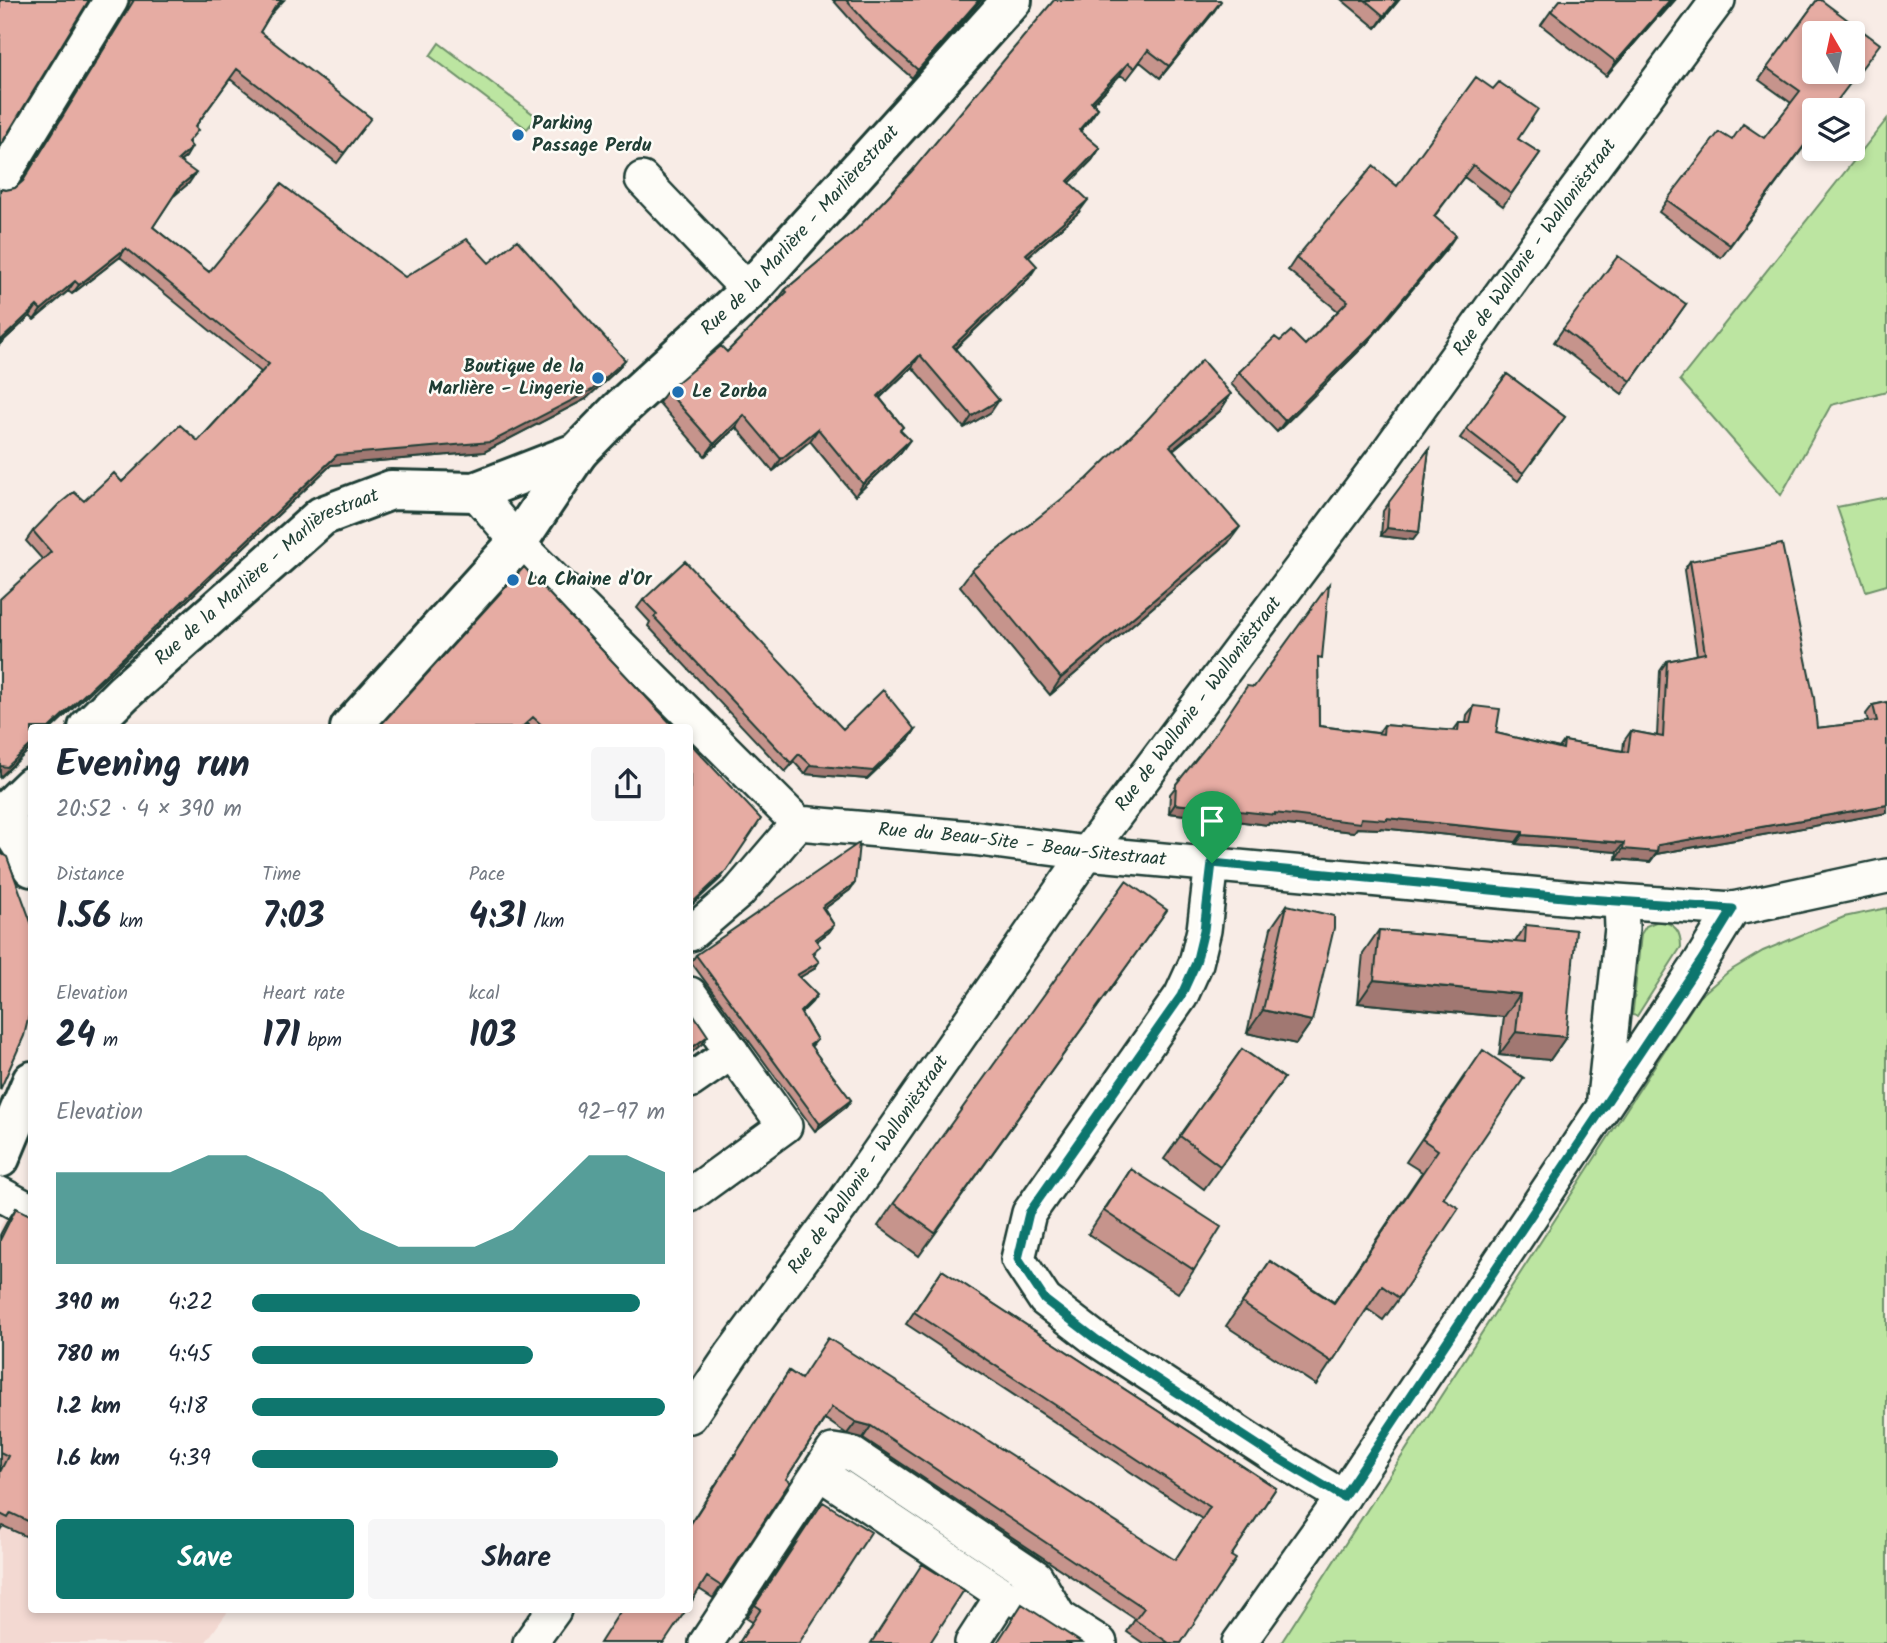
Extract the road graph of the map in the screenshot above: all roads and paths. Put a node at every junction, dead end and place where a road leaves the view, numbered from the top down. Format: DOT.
graph roads {
  1 [pos="111,0"];
  2 [pos="1012,0"];
  3 [pos="1718,0"];
  4 [pos="642,179"];
  5 [pos="0,181"];
  6 [pos="748,291"];
  7 [pos="579,452"];
  8 [pos="475,492"];
  9 [pos="517,543"];
  10 [pos="92,724"];
  11 [pos="354,724"];
  12 [pos="28,790"];
  13 [pos="1,816"];
  14 [pos="799,822"];
  15 [pos="1087,853"];
  16 [pos="28,858"];
  17 [pos="1212,863"];
  18 [pos="1887,876"];
  19 [pos="1621,902"];
  20 [pos="1733,909"];
  21 [pos="693,931"];
  22 [pos="693,999"];
  23 [pos="732,1052"];
  24 [pos="693,1080"];
  25 [pos="28,1091"];
  26 [pos="1603,1105"];
  27 [pos="0,1158"];
  28 [pos="693,1193"];
  29 [pos="0,1194"];
  30 [pos="28,1209"];
  31 [pos="693,1412"];
  32 [pos="820,1473"];
  33 [pos="1343,1497"];
  34 [pos="1003,1595"];
  35 [pos="552,1613"];
  36 [pos="1059,1617"];
  37 [pos="530,1643"];
  38 [pos="706,1643"];
  39 [pos="972,1643"];
  40 [pos="1100,1643"];
  41 [pos="1239,1643"];
  1 -- 5 [label="street"];
  2 -- 6 [label="street, Rue de la Marlière - Marlièrestraat"];
  3 -- 15 [label="street, Rue de Wallonie - Walloniëstraat"];
  4 -- 6 [label="street"];
  6 -- 7 [label="street, Rue de la Marlière - Marlièrestraat"];
  7 -- 8 [label="street, Rue de la Marlière - Marlièrestraat"];
  7 -- 9 [label="street, Rue de la Marlière - Marlièrestraat"];
  8 -- 9 [label="street"];
  8 -- 10 [label="street, Rue de la Marlière - Marlièrestraat"];
  9 -- 11 [label="street, Rue de la Marlière - Marlièrestraat"];
  9 -- 14 [label="street"];
  12 -- 13 [label="street"];
  13 -- 16 [label="street"];
  14 -- 15 [label="street, Rue du Beau-Site - Beau-Sitestraat"];
  14 -- 21 [label="street"];
  15 -- 17 [label="street, Rue du Beau-Site - Beau-Sitestraat"];
  15 -- 31 [label="street, Rue de Wallonie - Walloniëstraat"];
  17 -- 19 [label="street, Rue du Beau-Site - Beau-Sitestraat"];
  17 -- 33 [label="street"];
  18 -- 20 [label="street, Rue du Beau-Site - Beau-Sitestraat"];
  19 -- 20 [label="street, Rue du Beau-Site - Beau-Sitestraat"];
  19 -- 26 [label="street"];
  20 -- 26 [label="street"];
  22 -- 23 [label="street"];
  23 -- 24 [label="street"];
  23 -- 28 [label="street"];
  25 -- 27 [label="street"];
  26 -- 33 [label="street"];
  29 -- 30 [label="street"];
  32 -- 34 [label="street"];
  32 -- 36 [label="street"];
  32 -- 38 [label="street"];
  33 -- 41 [label="street"];
  34 -- 36 [label="street"];
  34 -- 39 [label="street"];
  35 -- 37 [label="street"];
  36 -- 40 [label="street"];
}
